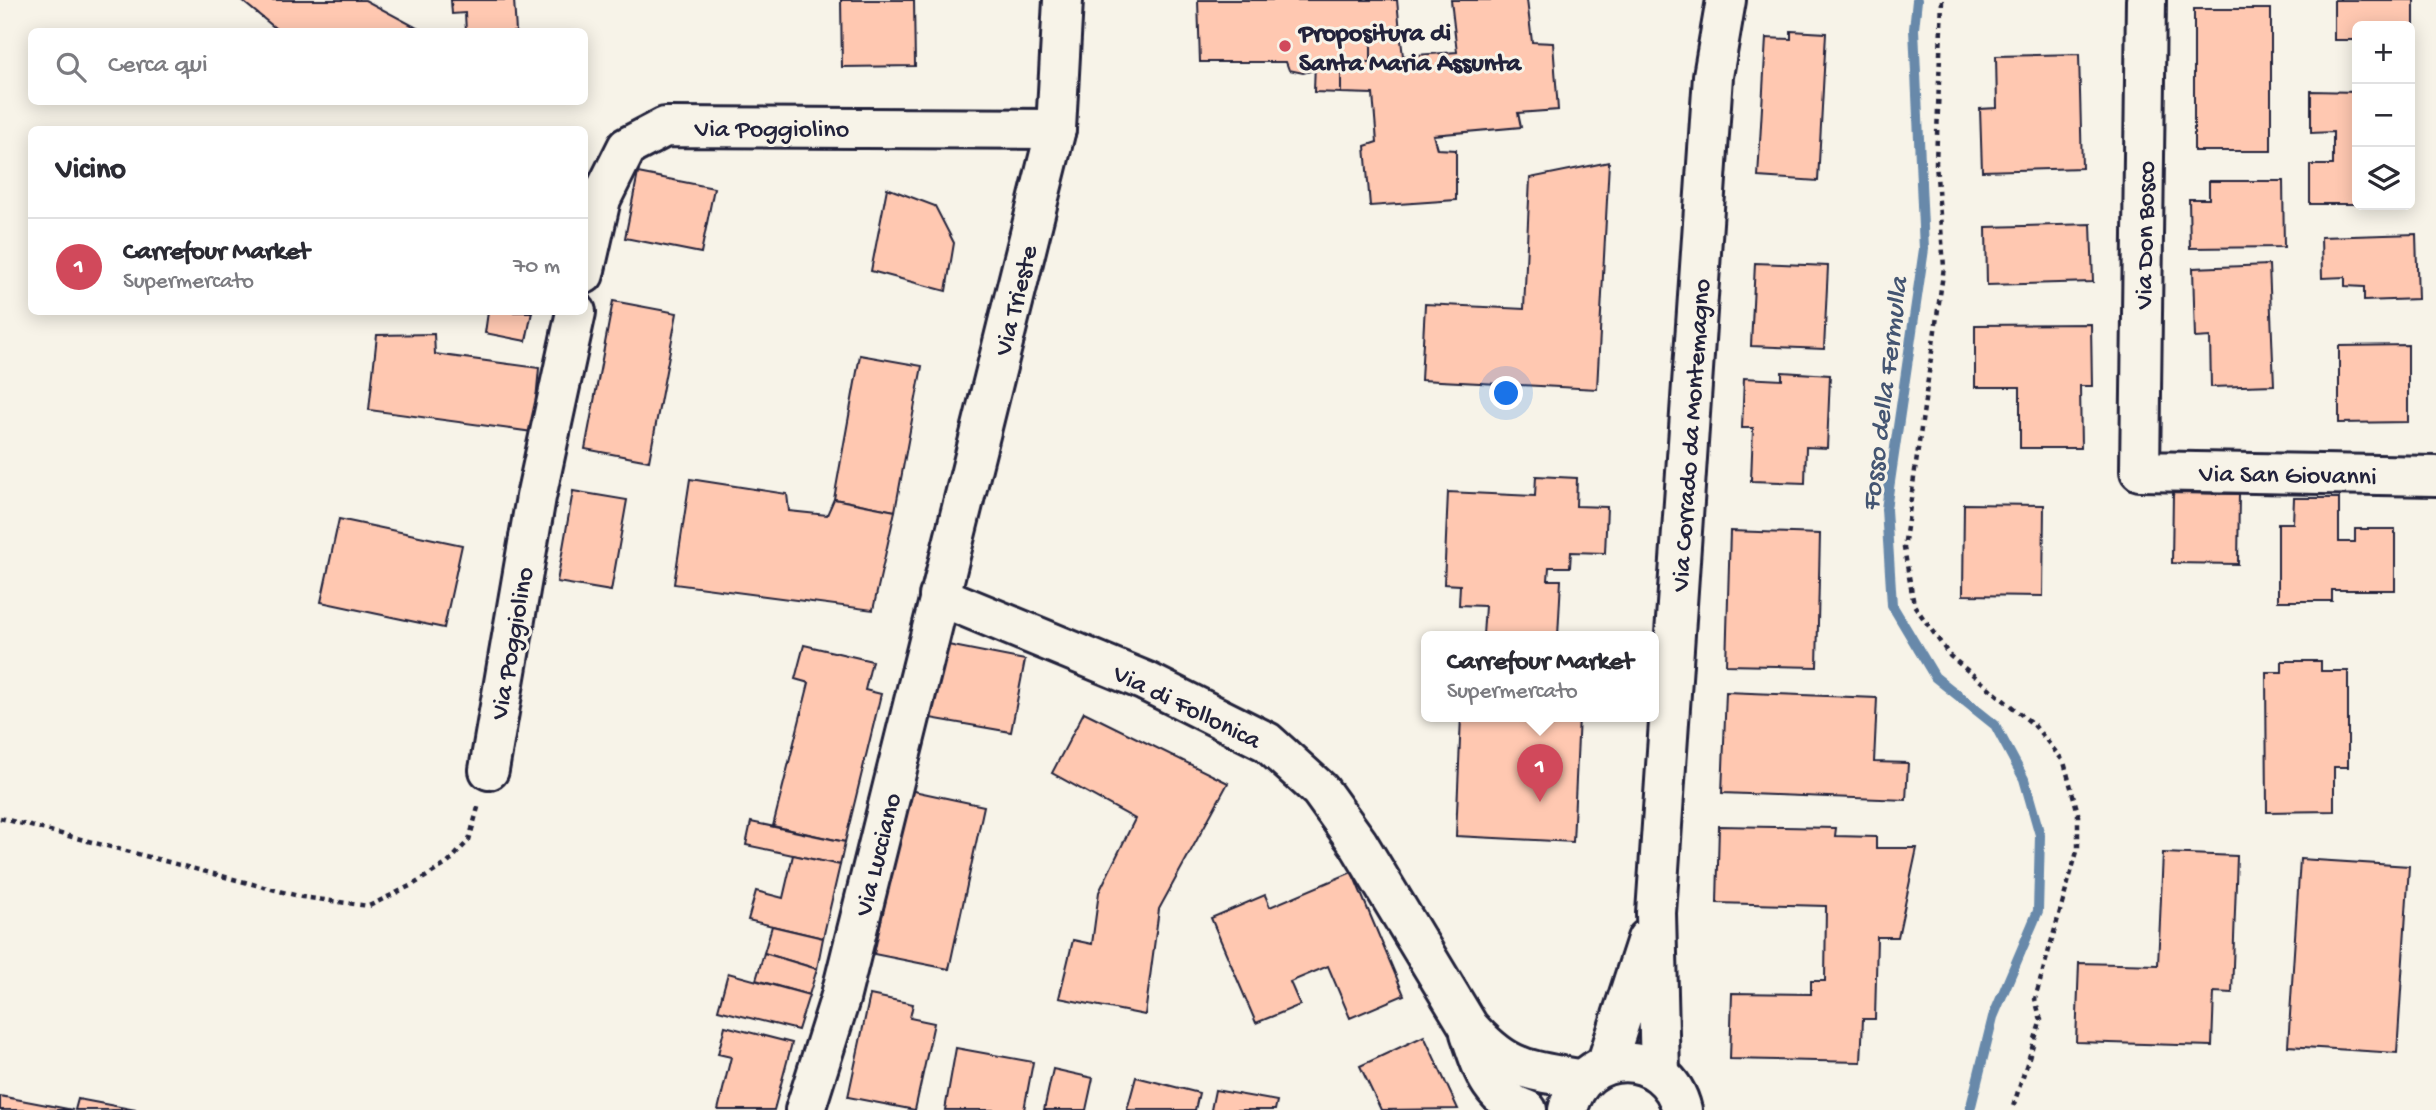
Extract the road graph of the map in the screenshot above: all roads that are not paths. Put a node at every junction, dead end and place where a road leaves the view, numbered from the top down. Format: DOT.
graph roads {
  1 [pos="1063,0"];
  2 [pos="1726,0"];
  3 [pos="2146,0"];
  4 [pos="1056,129"];
  5 [pos="588,256"];
  6 [pos="575,315"];
  7 [pos="2140,471"];
  8 [pos="2436,476"];
  9 [pos="939,596"];
  10 [pos="489,769"];
  11 [pos="1656,914"];
  12 [pos="1469,1027"];
  13 [pos="1586,1085"];
  14 [pos="1682,1098"];
  15 [pos="805,1110"];
  16 [pos="1527,1110"];
  1 -- 4 [label="street, Via Trieste"];
  2 -- 11 [label="street, Via Corrado da Montemagno"];
  3 -- 7 [label="street, Via Don Bosco"];
  4 -- 5 [label="street, Via Poggiolino"];
  4 -- 9 [label="street, Via Trieste"];
  6 -- 10 [label="street, Via Poggiolino"];
  7 -- 8 [label="street, Via San Giovanni"];
  9 -- 12 [label="street, Via di Follonica"];
  9 -- 15 [label="street, Via Lucciano"];
  11 -- 13 [label="street, Via Corrado da Montemagno"];
  11 -- 14 [label="street, Via Corrado da Montemagno"];
  12 -- 13 [label="street, Via di Follonica"];
  12 -- 16 [label="street, Via di Follonica"];
  13 -- 14 [label="street, Via di Follonica"];
}
